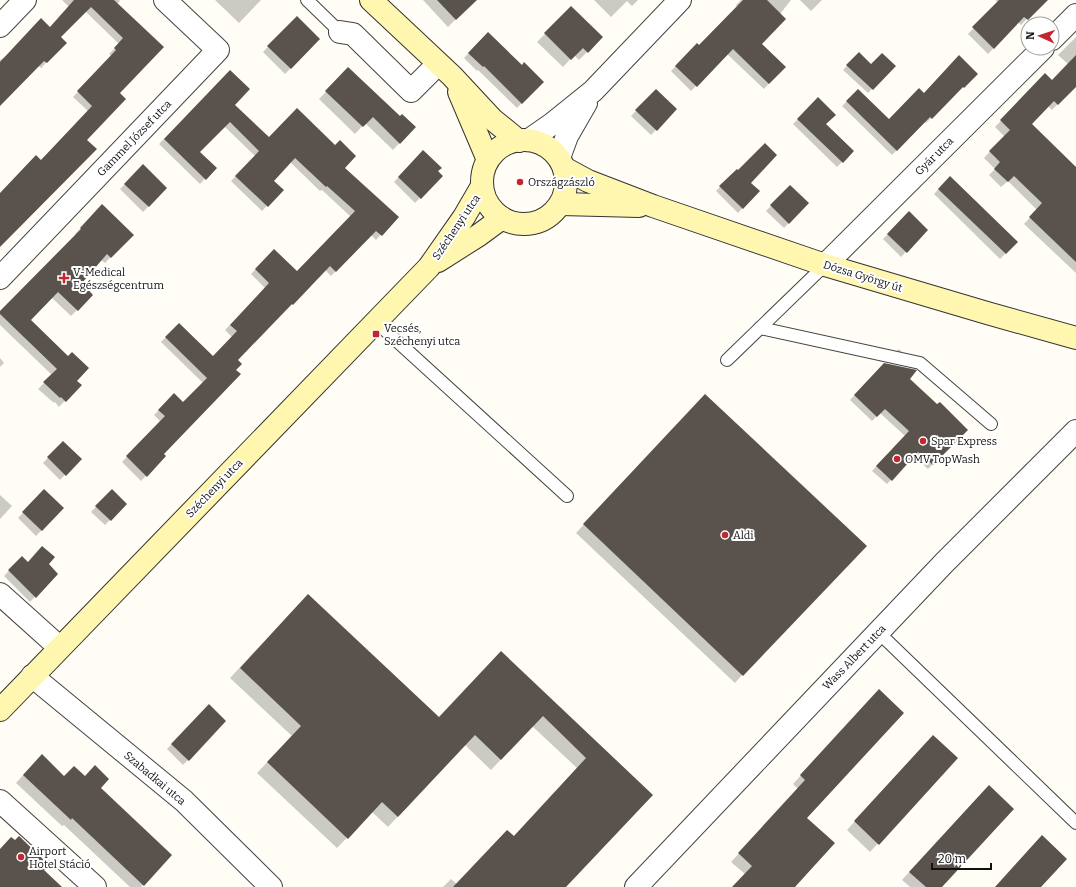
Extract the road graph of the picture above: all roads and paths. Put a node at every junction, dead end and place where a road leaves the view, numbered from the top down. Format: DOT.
graph roads {
  1 [pos="25,0"];
  2 [pos="166,0"];
  3 [pos="306,0"];
  4 [pos="371,0"];
  5 [pos="680,0"];
  6 [pos="1076,15"];
  7 [pos="0,26"];
  8 [pos="1060,31"];
  9 [pos="340,32"];
  10 [pos="1035,56"];
  11 [pos="445,70"];
  12 [pos="593,91"];
  13 [pos="524,140"];
  14 [pos="488,160"];
  15 [pos="562,163"];
  16 [pos="482,186"];
  17 [pos="561,204"];
  18 [pos="653,206"];
  19 [pos="502,218"];
  20 [pos="825,265"];
  21 [pos="429,267"];
  22 [pos="0,278"];
  23 [pos="375,321"];
  24 [pos="760,328"];
  25 [pos="1076,338"];
  26 [pos="727,360"];
  27 [pos="992,424"];
  28 [pos="1076,431"];
  29 [pos="567,496"];
  30 [pos="0,594"];
  31 [pos="878,632"];
  32 [pos="59,648"];
  33 [pos="32,676"];
  34 [pos="0,710"];
  35 [pos="0,801"];
  36 [pos="1076,823"];
  37 [pos="95,887"];
  38 [pos="271,887"];
  39 [pos="636,887"];
  1 -- 7 [label="street"];
  2 -- 22 [label="street, Gammel József utca"];
  3 -- 9 [label="lane"];
  4 -- 11 [label="main road"];
  5 -- 12 [label="street"];
  6 -- 8 [label="street"];
  9 -- 11 [label="street"];
  10 -- 20 [label="street, Gyár utca"];
  11 -- 13 [label="main road"];
  11 -- 14 [label="main road"];
  12 -- 13 [label="street"];
  12 -- 15 [label="street"];
  13 -- 14 [label="main road"];
  13 -- 15 [label="main road"];
  14 -- 16 [label="main road"];
  15 -- 17 [label="main road"];
  15 -- 18 [label="main road, Dózsa György út"];
  16 -- 19 [label="main road"];
  16 -- 21 [label="main road, Széchenyi utca"];
  17 -- 18 [label="main road, Dózsa György út"];
  17 -- 19 [label="main road"];
  18 -- 20 [label="main road, Dózsa György út"];
  19 -- 21 [label="main road, Széchenyi utca"];
  20 -- 24 [label="lane"];
  20 -- 25 [label="main road, Dózsa György út"];
  21 -- 23 [label="main road, Széchenyi utca"];
  23 -- 29 [label="lane"];
  23 -- 32 [label="main road, Széchenyi utca"];
  24 -- 26 [label="lane"];
  24 -- 27 [label="lane"];
  28 -- 31 [label="street, Wass Albert utca"];
  30 -- 32 [label="street"];
  31 -- 36 [label="lane"];
  31 -- 39 [label="street, Wass Albert utca"];
  32 -- 33 [label="main road, Széchenyi utca"];
  33 -- 34 [label="main road, Széchenyi utca"];
  33 -- 38 [label="street, Szabadkai utca"];
  35 -- 37 [label="street"];
}
